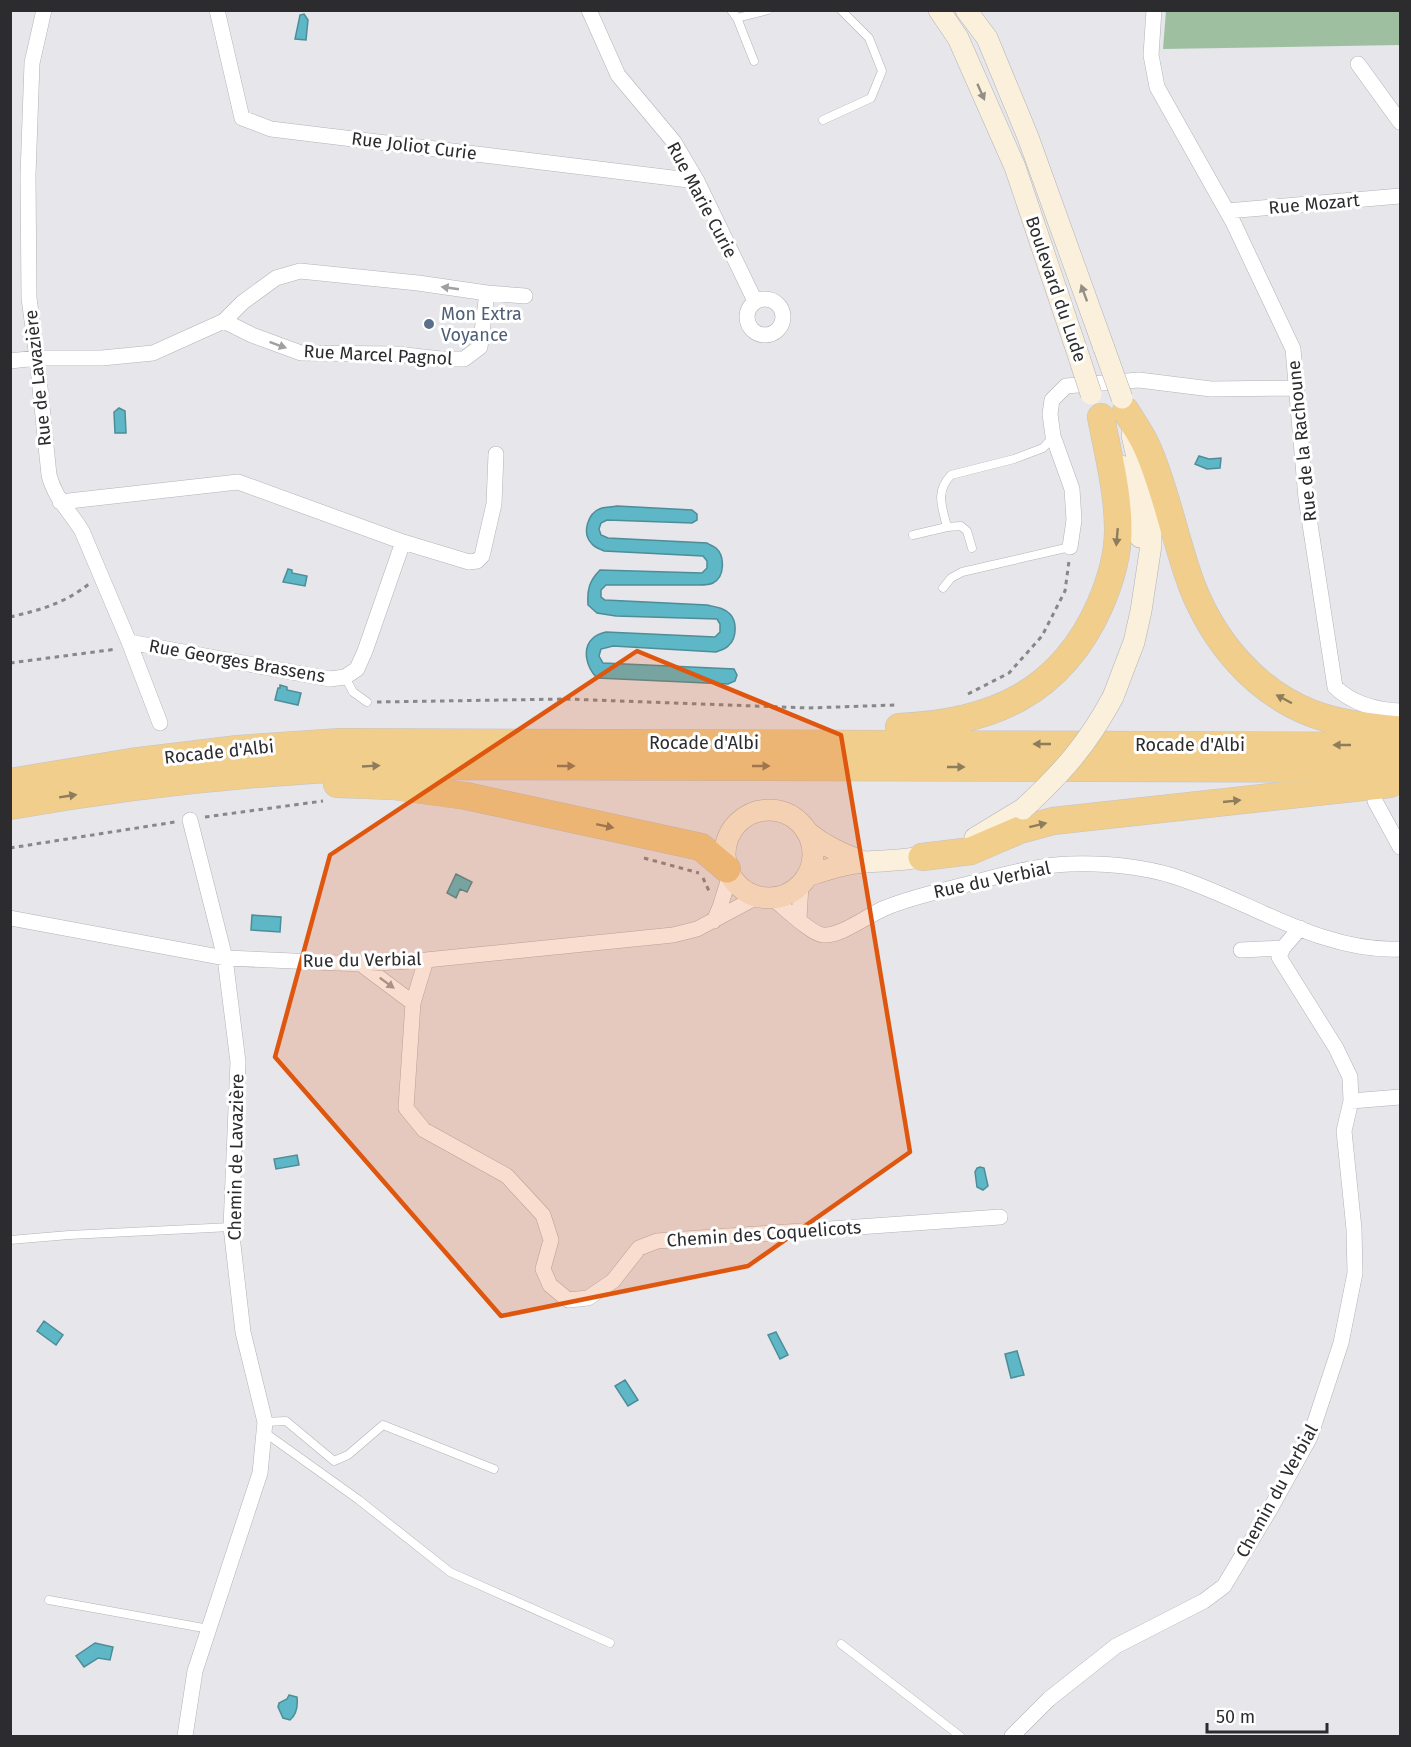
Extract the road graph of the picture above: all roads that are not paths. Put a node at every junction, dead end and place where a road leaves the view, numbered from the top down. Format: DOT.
graph roads {
  1 [pos="44,10"];
  2 [pos="217,10"];
  3 [pos="589,10"];
  4 [pos="731,10"];
  5 [pos="768,10"];
  6 [pos="841,10"];
  7 [pos="939,10"];
  8 [pos="966,10"];
  9 [pos="977,10"];
  10 [pos="1154,10"];
  11 [pos="737,18"];
  12 [pos="987,38"];
  13 [pos="754,61"];
  14 [pos="1358,64"];
  15 [pos="823,120"];
  16 [pos="1401,122"];
  17 [pos="697,181"];
  18 [pos="1401,196"];
  19 [pos="1227,211"];
  20 [pos="487,293"];
  21 [pos="525,296"];
  22 [pos="755,301"];
  23 [pos="224,321"];
  24 [pos="37,358"];
  25 [pos="10,361"];
  26 [pos="1296,388"];
  27 [pos="1110,405"];
  28 [pos="1053,436"];
  29 [pos="496,454"];
  30 [pos="60,502"];
  31 [pos="947,527"];
  32 [pos="913,535"];
  33 [pos="403,542"];
  34 [pos="1070,547"];
  35 [pos="972,548"];
  36 [pos="943,588"];
  37 [pos="129,642"];
  38 [pos="345,677"];
  39 [pos="368,702"];
  40 [pos="1401,711"];
  41 [pos="160,723"];
  42 [pos="1401,730"];
  43 [pos="340,742"];
  44 [pos="1401,746"];
  45 [pos="1401,769"];
  46 [pos="229,775"];
  47 [pos="10,782"];
  48 [pos="1401,783"];
  49 [pos="1375,801"];
  50 [pos="10,806"];
  51 [pos="190,820"];
  52 [pos="806,831"];
  53 [pos="1401,847"];
  54 [pos="922,857"];
  55 [pos="864,862"];
  56 [pos="728,872"];
  57 [pos="804,880"];
  58 [pos="765,898"];
  59 [pos="10,918"];
  60 [pos="799,919"];
  61 [pos="714,921"];
  62 [pos="1300,928"];
  63 [pos="1283,948"];
  64 [pos="1401,949"];
  65 [pos="1241,950"];
  66 [pos="225,958"];
  67 [pos="426,960"];
  68 [pos="361,964"];
  69 [pos="413,1004"];
  70 [pos="1401,1097"];
  71 [pos="1351,1101"];
  72 [pos="1000,1217"];
  73 [pos="231,1227"];
  74 [pos="10,1240"];
  75 [pos="264,1427"];
  76 [pos="494,1469"];
  77 [pos="49,1600"];
  78 [pos="209,1629"];
  79 [pos="610,1642"];
  80 [pos="840,1644"];
  81 [pos="185,1737"];
  82 [pos="960,1737"];
  83 [pos="1012,1737"];
  1 -- 24 [label="street, Rue de Lavazière"];
  2 -- 17 [label="street, Rue Joliot Curie"];
  3 -- 17 [label="street, Rue Marie Curie"];
  4 -- 11 [label="lane"];
  5 -- 11 [label="lane"];
  6 -- 15 [label="lane"];
  7 -- 27 [label="main road, Boulevard du Lude, one-way, bridge"];
  8 -- 12 [label="main road, Boulevard du Lude"];
  9 -- 12 [label="street, Boulevard du Lude"];
  10 -- 19 [label="street, Rue de la Rachoune"];
  11 -- 13 [label="lane"];
  27 -- 12 [label="main road, Boulevard du Lude, one-way, bridge"];
  14 -- 16 [label="street"];
  17 -- 22 [label="street, Rue Marie Curie"];
  18 -- 19 [label="street, Rue Mozart"];
  19 -- 26 [label="street, Rue de la Rachoune"];
  20 -- 21 [label="street"];
  20 -- 23 [label="street, one-way"];
  23 -- 20 [label="street, Rue Marcel Pagnol, one-way"];
  23 -- 24 [label="street"];
  24 -- 25 [label="street"];
  24 -- 30 [label="street, Rue de Lavazière"];
  26 -- 28 [label="street"];
  26 -- 40 [label="street, Rue de la Rachoune"];
  42 -- 27 [label="highway, one-way"];
  27 -- 43 [label="highway, one-way"];
  27 -- 54 [label="main road, Boulevard du Lude, bridge"];
  28 -- 31 [label="lane"];
  28 -- 34 [label="street"];
  29 -- 33 [label="street"];
  30 -- 33 [label="street"];
  30 -- 37 [label="street, Rue de Lavazière"];
  31 -- 32 [label="lane"];
  31 -- 35 [label="lane"];
  33 -- 38 [label="street, Rue Georges Brassens"];
  34 -- 36 [label="lane"];
  37 -- 38 [label="street, Rue Georges Brassens"];
  37 -- 41 [label="street, Rue de Lavazière"];
  38 -- 39 [label="lane"];
  44 -- 43 [label="highway, Rocade d'Albi, one-way"];
  43 -- 47 [label="highway, Rocade d'Albi"];
  46 -- 45 [label="highway, Rocade d'Albi, one-way"];
  50 -- 46 [label="highway, Rocade d'Albi, one-way"];
  46 -- 56 [label="highway, one-way"];
  54 -- 48 [label="highway, one-way"];
  49 -- 53 [label="street"];
  51 -- 66 [label="street, Chemin de Lavazière"];
  52 -- 55 [label="main road"];
  52 -- 56 [label="main road"];
  52 -- 57 [label="main road"];
  54 -- 55 [label="main road, Boulevard du Lude"];
  55 -- 57 [label="main road"];
  56 -- 58 [label="main road"];
  56 -- 61 [label="street"];
  57 -- 58 [label="main road"];
  57 -- 60 [label="street"];
  58 -- 60 [label="street, Rue du Verbial"];
  58 -- 61 [label="street, Rue du Verbial"];
  59 -- 66 [label="street, Rue du Verbial"];
  60 -- 62 [label="street, Rue du Verbial"];
  61 -- 67 [label="street, Rue du Verbial"];
  62 -- 63 [label="street"];
  62 -- 64 [label="street, Rue du Verbial"];
  63 -- 65 [label="street"];
  63 -- 71 [label="street, Chemin du Verbial"];
  66 -- 68 [label="street, Rue du Verbial"];
  66 -- 73 [label="street, Chemin de Lavazière"];
  67 -- 68 [label="street, Rue du Verbial"];
  67 -- 69 [label="street, Chemin des Coquelicots"];
  68 -- 69 [label="street, one-way"];
  69 -- 72 [label="street, Chemin des Coquelicots"];
  70 -- 71 [label="street"];
  71 -- 83 [label="street, Chemin du Verbial"];
  73 -- 74 [label="lane"];
  73 -- 75 [label="street, Chemin de Lavazière"];
  75 -- 76 [label="lane"];
  75 -- 78 [label="street, Chemin de Lavazière"];
  75 -- 79 [label="lane"];
  77 -- 78 [label="lane"];
  78 -- 81 [label="street, Chemin de Lavazière"];
  80 -- 82 [label="lane"];
}
